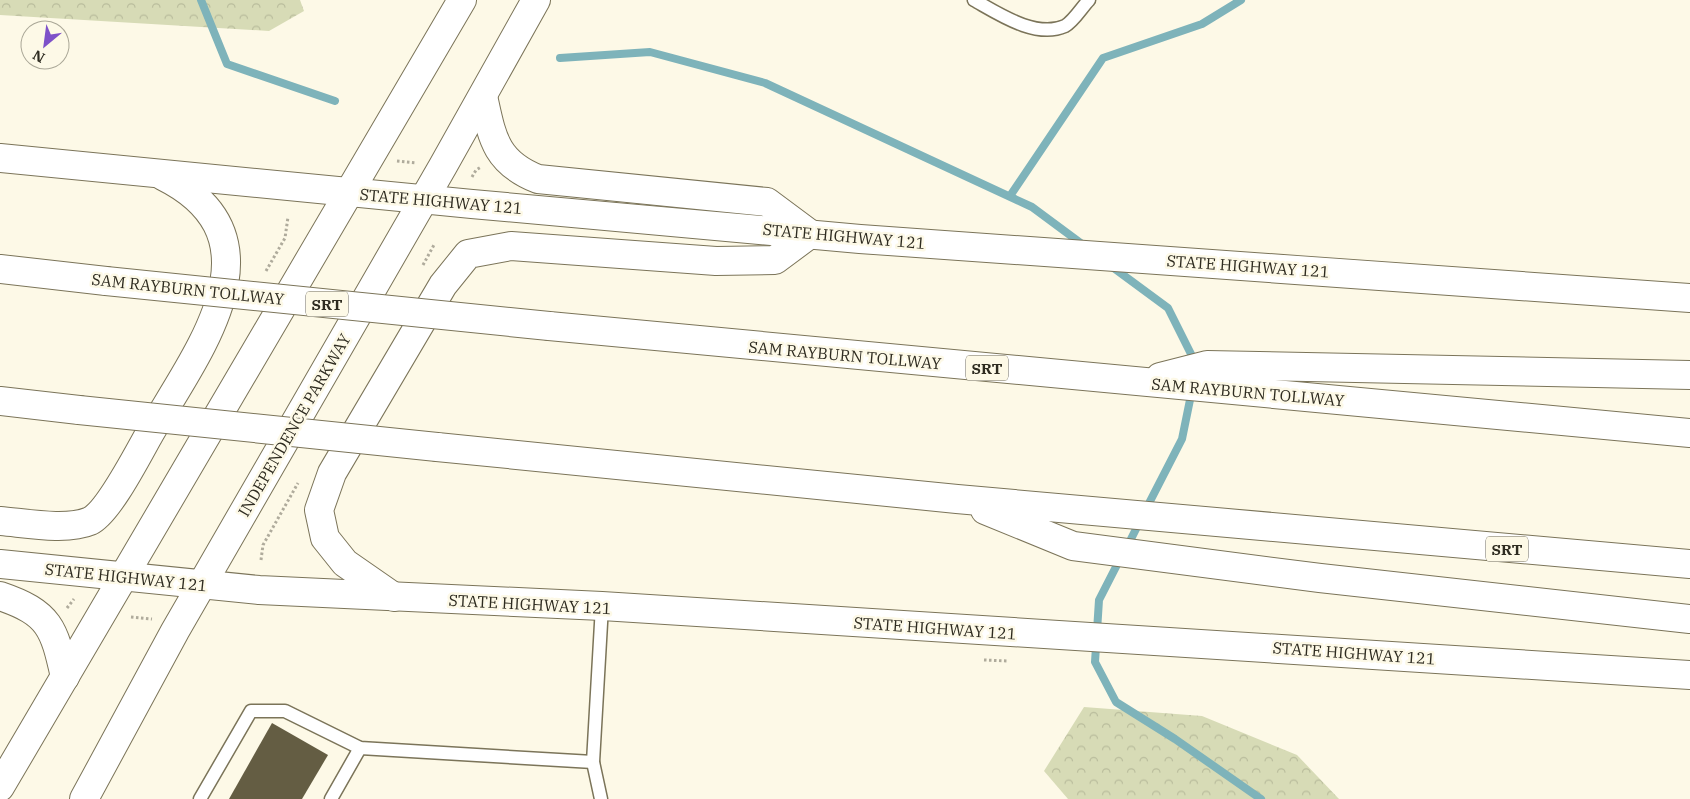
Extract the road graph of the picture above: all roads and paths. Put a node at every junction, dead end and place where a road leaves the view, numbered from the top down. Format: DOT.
graph roads {
  1 [pos="462,0"];
  2 [pos="536,0"];
  3 [pos="974,0"];
  4 [pos="1089,0"];
  5 [pos="483,96"];
  6 [pos="0,158"];
  7 [pos="393,161"];
  8 [pos="416,163"];
  9 [pos="156,173"];
  10 [pos="350,192"];
  11 [pos="424,199"];
  12 [pos="810,234"];
  13 [pos="0,269"];
  14 [pos="1690,298"];
  15 [pos="1690,375"];
  16 [pos="1136,383"];
  17 [pos="0,402"];
  18 [pos="1690,433"];
  19 [pos="957,499"];
  20 [pos="0,521"];
  21 [pos="0,564"];
  22 [pos="1690,564"];
  23 [pos="123,577"];
  24 [pos="202,585"];
  25 [pos="0,596"];
  26 [pos="394,598"];
  27 [pos="74,599"];
  28 [pos="602,606"];
  29 [pos="67,608"];
  30 [pos="123,616"];
  31 [pos="154,619"];
  32 [pos="1690,619"];
  33 [pos="1690,675"];
  34 [pos="65,677"];
  35 [pos="360,748"];
  36 [pos="593,762"];
  37 [pos="0,787"];
  38 [pos="84,799"];
  39 [pos="200,799"];
  40 [pos="330,799"];
  41 [pos="600,799"];
  1 -- 10 [label="main road"];
  2 -- 5 [label="main road, INDEPENDENCE PARKWAY"];
  3 -- 4 [label="lane"];
  5 -- 11 [label="main road, INDEPENDENCE PARKWAY"];
  5 -- 12 [label="main road"];
  6 -- 9 [label="main road, STATE HIGHWAY 121"];
  7 -- 8 [label="path"];
  9 -- 10 [label="main road, STATE HIGHWAY 121"];
  9 -- 20 [label="main road"];
  10 -- 11 [label="main road, STATE HIGHWAY 121"];
  10 -- 23 [label="main road"];
  11 -- 12 [label="main road, STATE HIGHWAY 121"];
  11 -- 24 [label="main road, INDEPENDENCE PARKWAY"];
  12 -- 14 [label="main road, STATE HIGHWAY 121"];
  12 -- 26 [label="main road"];
  13 -- 16 [label="main road, SAM RAYBURN TOLLWAY / SRT, bridge"];
  15 -- 16 [label="main road"];
  16 -- 18 [label="main road, SAM RAYBURN TOLLWAY / SRT"];
  17 -- 19 [label="main road, SRT, bridge"];
  19 -- 22 [label="main road, SRT"];
  19 -- 32 [label="main road"];
  21 -- 23 [label="main road, STATE HIGHWAY 121"];
  23 -- 24 [label="main road, STATE HIGHWAY 121"];
  23 -- 34 [label="main road"];
  24 -- 26 [label="main road, STATE HIGHWAY 121"];
  24 -- 38 [label="main road, INDEPENDENCE PARKWAY"];
  25 -- 34 [label="main road"];
  26 -- 28 [label="main road, STATE HIGHWAY 121"];
  27 -- 29 [label="path"];
  28 -- 33 [label="main road, STATE HIGHWAY 121"];
  28 -- 36 [label="lane"];
  30 -- 31 [label="path"];
  34 -- 37 [label="main road"];
  35 -- 36 [label="lane"];
  35 -- 39 [label="lane"];
  35 -- 40 [label="lane"];
  36 -- 41 [label="lane"];
}
